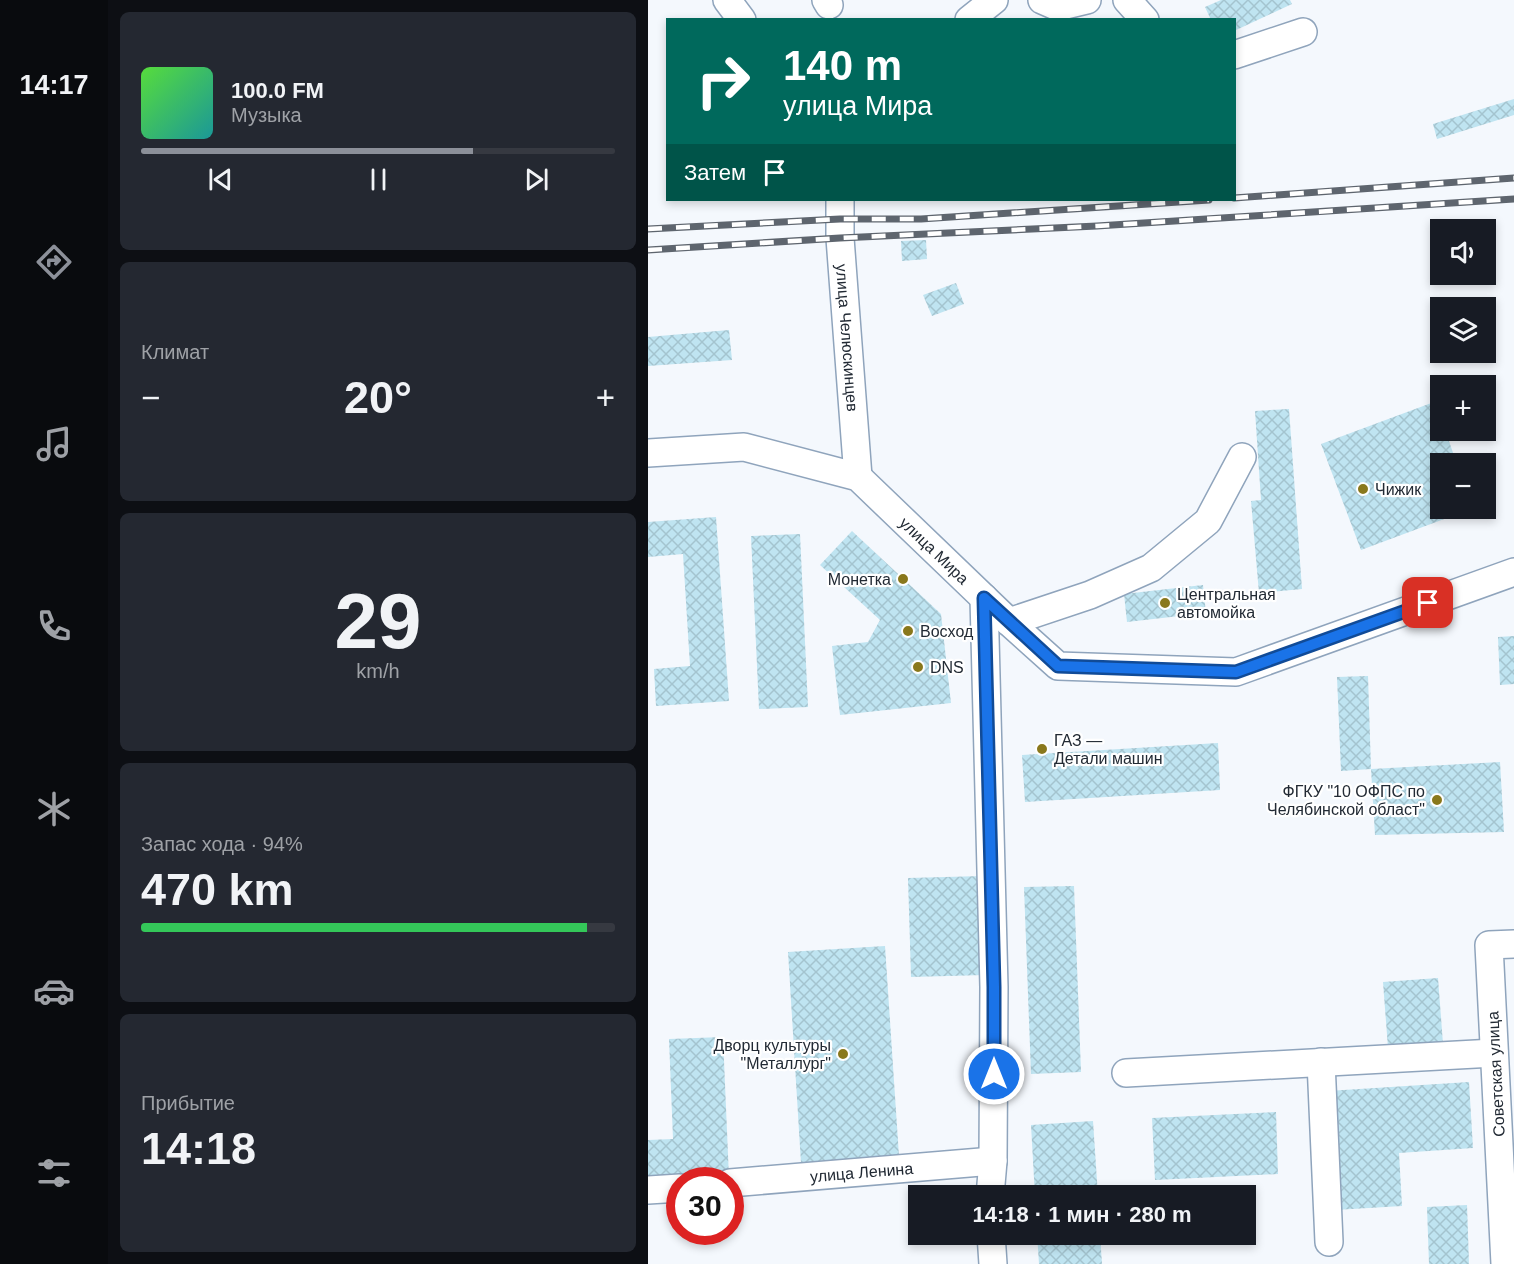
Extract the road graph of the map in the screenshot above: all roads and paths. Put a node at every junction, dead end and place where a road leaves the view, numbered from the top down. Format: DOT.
graph roads {
  1 [pos="727,0"];
  2 [pos="994,0"];
  3 [pos="1042,0"];
  4 [pos="1127,0"];
  5 [pos="1079,8"];
  6 [pos="740,18"];
  7 [pos="972,18"];
  8 [pos="1143,18"];
  9 [pos="1304,32"];
  10 [pos="1236,54"];
  11 [pos="840,201"];
  12 [pos="648,453"];
  13 [pos="1242,457"];
  14 [pos="858,477"];
  15 [pos="1514,572"];
  16 [pos="984,598"];
  17 [pos="1009,622"];
  18 [pos="1514,944"];
  19 [pos="1494,1053"];
  20 [pos="1321,1062"];
  21 [pos="1126,1073"];
  22 [pos="993,1161"];
  23 [pos="744,1182"];
  24 [pos="991,1185"];
  25 [pos="666,1189"];
  26 [pos="648,1190"];
  27 [pos="1329,1242"];
  28 [pos="992,1245"];
  29 [pos="993,1264"];
  30 [pos="1505,1264"];
  1 -- 6 [label="street"];
  2 -- 7 [label="street"];
  3 -- 5 [label="street"];
  4 -- 8 [label="street"];
  9 -- 10 [label="street"];
  11 -- 14 [label="street, улица Челюскинцев"];
  12 -- 14 [label="street, улица Мира"];
  13 -- 17 [label="street"];
  14 -- 16 [label="street, улица Мира"];
  15 -- 17 [label="street, улица Мира"];
  16 -- 17 [label="street, улица Мира"];
  16 -- 22 [label="street"];
  18 -- 19 [label="street, Советская улица"];
  19 -- 20 [label="street"];
  19 -- 30 [label="street, Советская улица"];
  20 -- 21 [label="street"];
  20 -- 27 [label="street"];
  22 -- 23 [label="street, улица Ленина"];
  22 -- 24 [label="street"];
  25 -- 26 [label="street"];
  28 -- 29 [label="street"];
}
